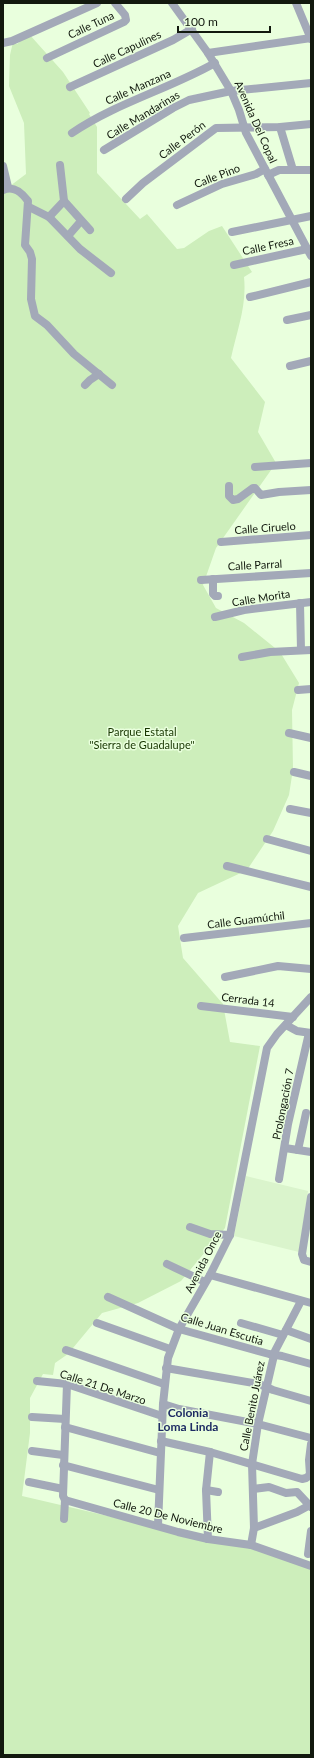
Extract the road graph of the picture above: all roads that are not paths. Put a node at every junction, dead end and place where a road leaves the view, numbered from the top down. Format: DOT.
graph roads {
  1 [pos="97,3"];
  2 [pos="115,3"];
  3 [pos="172,3"];
  4 [pos="296,3"];
  5 [pos="192,29"];
  6 [pos="311,38"];
  7 [pos="3,43"];
  8 [pos="208,53"];
  9 [pos="47,58"];
  10 [pos="215,63"];
  11 [pos="311,83"];
  12 [pos="70,87"];
  13 [pos="231,91"];
  14 [pos="311,124"];
  15 [pos="244,127"];
  16 [pos="280,127"];
  17 [pos="72,133"];
  18 [pos="104,150"];
  19 [pos="60,165"];
  20 [pos="3,166"];
  21 [pos="293,170"];
  22 [pos="311,170"];
  23 [pos="267,172"];
  24 [pos="6,189"];
  25 [pos="126,199"];
  26 [pos="64,201"];
  27 [pos="28,203"];
  28 [pos="177,205"];
  29 [pos="311,216"];
  30 [pos="49,217"];
  31 [pos="291,219"];
  32 [pos="81,221"];
  33 [pos="90,230"];
  34 [pos="232,232"];
  35 [pos="68,236"];
  36 [pos="309,252"];
  37 [pos="234,265"];
  38 [pos="111,273"];
  39 [pos="311,282"];
  40 [pos="250,297"];
  41 [pos="311,315"];
  42 [pos="287,320"];
  43 [pos="311,361"];
  44 [pos="290,366"];
  45 [pos="99,374"];
  46 [pos="112,385"];
  47 [pos="85,386"];
  48 [pos="311,463"];
  49 [pos="255,467"];
  50 [pos="229,486"];
  51 [pos="311,490"];
  52 [pos="311,535"];
  53 [pos="221,542"];
  54 [pos="311,573"];
  55 [pos="213,579"];
  56 [pos="200,580"];
  57 [pos="218,596"];
  58 [pos="311,602"];
  59 [pos="300,603"];
  60 [pos="215,617"];
  61 [pos="301,650"];
  62 [pos="311,650"];
  63 [pos="242,656"];
  64 [pos="311,689"];
  65 [pos="298,690"];
  66 [pos="289,733"];
  67 [pos="311,738"];
  68 [pos="294,772"];
  69 [pos="311,776"];
  70 [pos="290,809"];
  71 [pos="311,813"];
  72 [pos="267,839"];
  73 [pos="311,851"];
  74 [pos="227,866"];
  75 [pos="311,888"];
  76 [pos="311,923"];
  77 [pos="184,938"];
  78 [pos="311,969"];
  79 [pos="225,977"];
  80 [pos="310,1001"];
  81 [pos="201,1006"];
  82 [pos="293,1017"];
  83 [pos="286,1025"];
  84 [pos="310,1033"];
  85 [pos="306,1113"];
  86 [pos="285,1148"];
  87 [pos="298,1150"];
  88 [pos="311,1152"];
  89 [pos="279,1179"];
  90 [pos="311,1197"];
  91 [pos="190,1227"];
  92 [pos="230,1235"];
  93 [pos="311,1262"];
  94 [pos="167,1264"];
  95 [pos="210,1274"];
  96 [pos="206,1282"];
  97 [pos="108,1297"];
  98 [pos="300,1301"];
  99 [pos="311,1303"];
  100 [pos="97,1323"];
  101 [pos="241,1323"];
  102 [pos="179,1329"];
  103 [pos="285,1333"];
  104 [pos="311,1339"];
  105 [pos="170,1349"];
  106 [pos="66,1350"];
  107 [pos="274,1355"];
  108 [pos="311,1364"];
  109 [pos="166,1368"];
  110 [pos="37,1381"];
  111 [pos="67,1384"];
  112 [pos="164,1384"];
  113 [pos="267,1388"];
  114 [pos="311,1400"];
  115 [pos="163,1404"];
  116 [pos="162,1416"];
  117 [pos="32,1417"];
  118 [pos="65,1423"];
  119 [pos="258,1424"];
  120 [pos="311,1438"];
  121 [pos="161,1441"];
  122 [pos="311,1444"];
  123 [pos="32,1452"];
  124 [pos="160,1452"];
  125 [pos="210,1452"];
  126 [pos="63,1455"];
  127 [pos="252,1464"];
  128 [pos="63,1465"];
  129 [pos="296,1477"];
  130 [pos="29,1482"];
  131 [pos="63,1489"];
  132 [pos="252,1489"];
  133 [pos="159,1490"];
  134 [pos="206,1490"];
  135 [pos="218,1492"];
  136 [pos="297,1492"];
  137 [pos="65,1500"];
  138 [pos="310,1506"];
  139 [pos="64,1519"];
  140 [pos="158,1525"];
  141 [pos="254,1528"];
  142 [pos="311,1531"];
  143 [pos="208,1539"];
  144 [pos="251,1545"];
  145 [pos="308,1554"];
  146 [pos="311,1566"];
  1 -- 7 [label="street"];
  2 -- 9 [label="street, Calle Tuna"];
  3 -- 5 [label="street, Avenida Del Copal"];
  4 -- 6 [label="street"];
  5 -- 8 [label="street, Avenida Del Copal"];
  5 -- 12 [label="street, Calle Capulines"];
  6 -- 8 [label="street"];
  8 -- 10 [label="street, Avenida Del Copal"];
  10 -- 13 [label="street, Avenida Del Copal"];
  10 -- 17 [label="street, Calle Manzana"];
  11 -- 13 [label="street, Calle Mandarinas"];
  13 -- 15 [label="street, Avenida Del Copal"];
  13 -- 18 [label="street, Calle Mandarinas"];
  14 -- 16 [label="street, Calle Perón"];
  15 -- 16 [label="street, Calle Perón"];
  15 -- 23 [label="street, Avenida Del Copal"];
  15 -- 25 [label="street, Calle Perón"];
  16 -- 21 [label="street"];
  19 -- 26 [label="street"];
  20 -- 24 [label="street"];
  21 -- 22 [label="street"];
  21 -- 23 [label="street"];
  23 -- 28 [label="street, Calle Pino"];
  23 -- 31 [label="street, Avenida Del Copal"];
  24 -- 27 [label="street"];
  26 -- 30 [label="street"];
  26 -- 32 [label="street"];
  27 -- 30 [label="street"];
  27 -- 45 [label="street"];
  29 -- 31 [label="street"];
  30 -- 35 [label="street"];
  31 -- 34 [label="street"];
  31 -- 36 [label="street, Avenida Del Copal"];
  32 -- 33 [label="street"];
  32 -- 35 [label="street"];
  35 -- 38 [label="street"];
  36 -- 37 [label="street, Calle Fresa"];
  39 -- 40 [label="street"];
  41 -- 42 [label="street"];
  43 -- 44 [label="street"];
  45 -- 46 [label="street"];
  45 -- 47 [label="street"];
  48 -- 49 [label="street"];
  50 -- 51 [label="street"];
  52 -- 53 [label="street, Calle Ciruelo"];
  54 -- 55 [label="street, Calle Parral"];
  55 -- 56 [label="street, Calle Parral"];
  55 -- 57 [label="street"];
  58 -- 59 [label="street, Calle Morita"];
  59 -- 60 [label="street, Calle Morita"];
  59 -- 61 [label="street"];
  61 -- 62 [label="street"];
  61 -- 63 [label="street"];
  64 -- 65 [label="street"];
  66 -- 67 [label="street"];
  68 -- 69 [label="street"];
  70 -- 71 [label="street"];
  72 -- 73 [label="street"];
  74 -- 75 [label="street"];
  76 -- 77 [label="street, Calle Guamúchil"];
  78 -- 79 [label="street"];
  80 -- 82 [label="street, Avenida Once"];
  81 -- 82 [label="street, Cerrada 14"];
  82 -- 83 [label="street, Avenida Once"];
  83 -- 84 [label="street"];
  83 -- 92 [label="street, Avenida Once"];
  84 -- 86 [label="street, Prolongación 7"];
  85 -- 87 [label="street"];
  86 -- 87 [label="street"];
  86 -- 89 [label="street, Prolongación 7"];
  87 -- 88 [label="street"];
  90 -- 93 [label="street"];
  91 -- 92 [label="street"];
  92 -- 95 [label="street, Avenida Once"];
  94 -- 96 [label="street"];
  95 -- 96 [label="street, Avenida Once"];
  95 -- 98 [label="street"];
  96 -- 102 [label="street, Avenida Once"];
  97 -- 102 [label="street, Calle Juan Escutia"];
  98 -- 99 [label="street"];
  98 -- 103 [label="street, Calle Benito Juárez"];
  100 -- 105 [label="street"];
  101 -- 103 [label="street"];
  102 -- 105 [label="street, Avenida Once"];
  102 -- 107 [label="street, Calle Juan Escutia"];
  103 -- 104 [label="street"];
  103 -- 107 [label="street, Calle Benito Juárez"];
  105 -- 109 [label="street, Avenida Once"];
  106 -- 112 [label="street"];
  107 -- 108 [label="street, Calle Juan Escutia"];
  107 -- 113 [label="street, Calle Benito Juárez"];
  109 -- 112 [label="street, Avenida Once"];
  109 -- 113 [label="street"];
  110 -- 111 [label="street, Calle 21 De Marzo"];
  111 -- 116 [label="street, Calle 21 De Marzo"];
  111 -- 118 [label="street"];
  112 -- 115 [label="street, Avenida Once"];
  113 -- 114 [label="street"];
  113 -- 119 [label="street, Calle Benito Juárez"];
  115 -- 116 [label="street, Avenida Once"];
  115 -- 119 [label="street"];
  116 -- 121 [label="street, Avenida Once"];
  117 -- 118 [label="street"];
  118 -- 124 [label="street"];
  118 -- 126 [label="street"];
  119 -- 120 [label="street"];
  119 -- 127 [label="street, Calle Benito Juárez"];
  121 -- 124 [label="street, Avenida Once"];
  121 -- 125 [label="street"];
  122 -- 129 [label="street"];
  123 -- 126 [label="street"];
  124 -- 133 [label="street, Avenida Once"];
  125 -- 127 [label="street"];
  125 -- 134 [label="street"];
  126 -- 128 [label="street"];
  127 -- 129 [label="street"];
  127 -- 132 [label="street, Calle Benito Juárez"];
  128 -- 131 [label="street"];
  128 -- 133 [label="street"];
  129 -- 136 [label="street"];
  130 -- 131 [label="street"];
  131 -- 137 [label="street"];
  132 -- 136 [label="street"];
  132 -- 141 [label="street, Calle Benito Juárez"];
  133 -- 140 [label="street, Avenida Once"];
  134 -- 135 [label="street"];
  134 -- 143 [label="street"];
  136 -- 138 [label="street"];
  137 -- 139 [label="street"];
  137 -- 140 [label="street, Calle 20 De Noviembre"];
  138 -- 141 [label="street"];
  140 -- 143 [label="street, Calle 20 De Noviembre"];
  141 -- 144 [label="street, Calle Benito Juárez"];
  142 -- 145 [label="street"];
  143 -- 144 [label="street, Calle 20 De Noviembre"];
  144 -- 146 [label="street, Calle 20 De Noviembre"];
}
